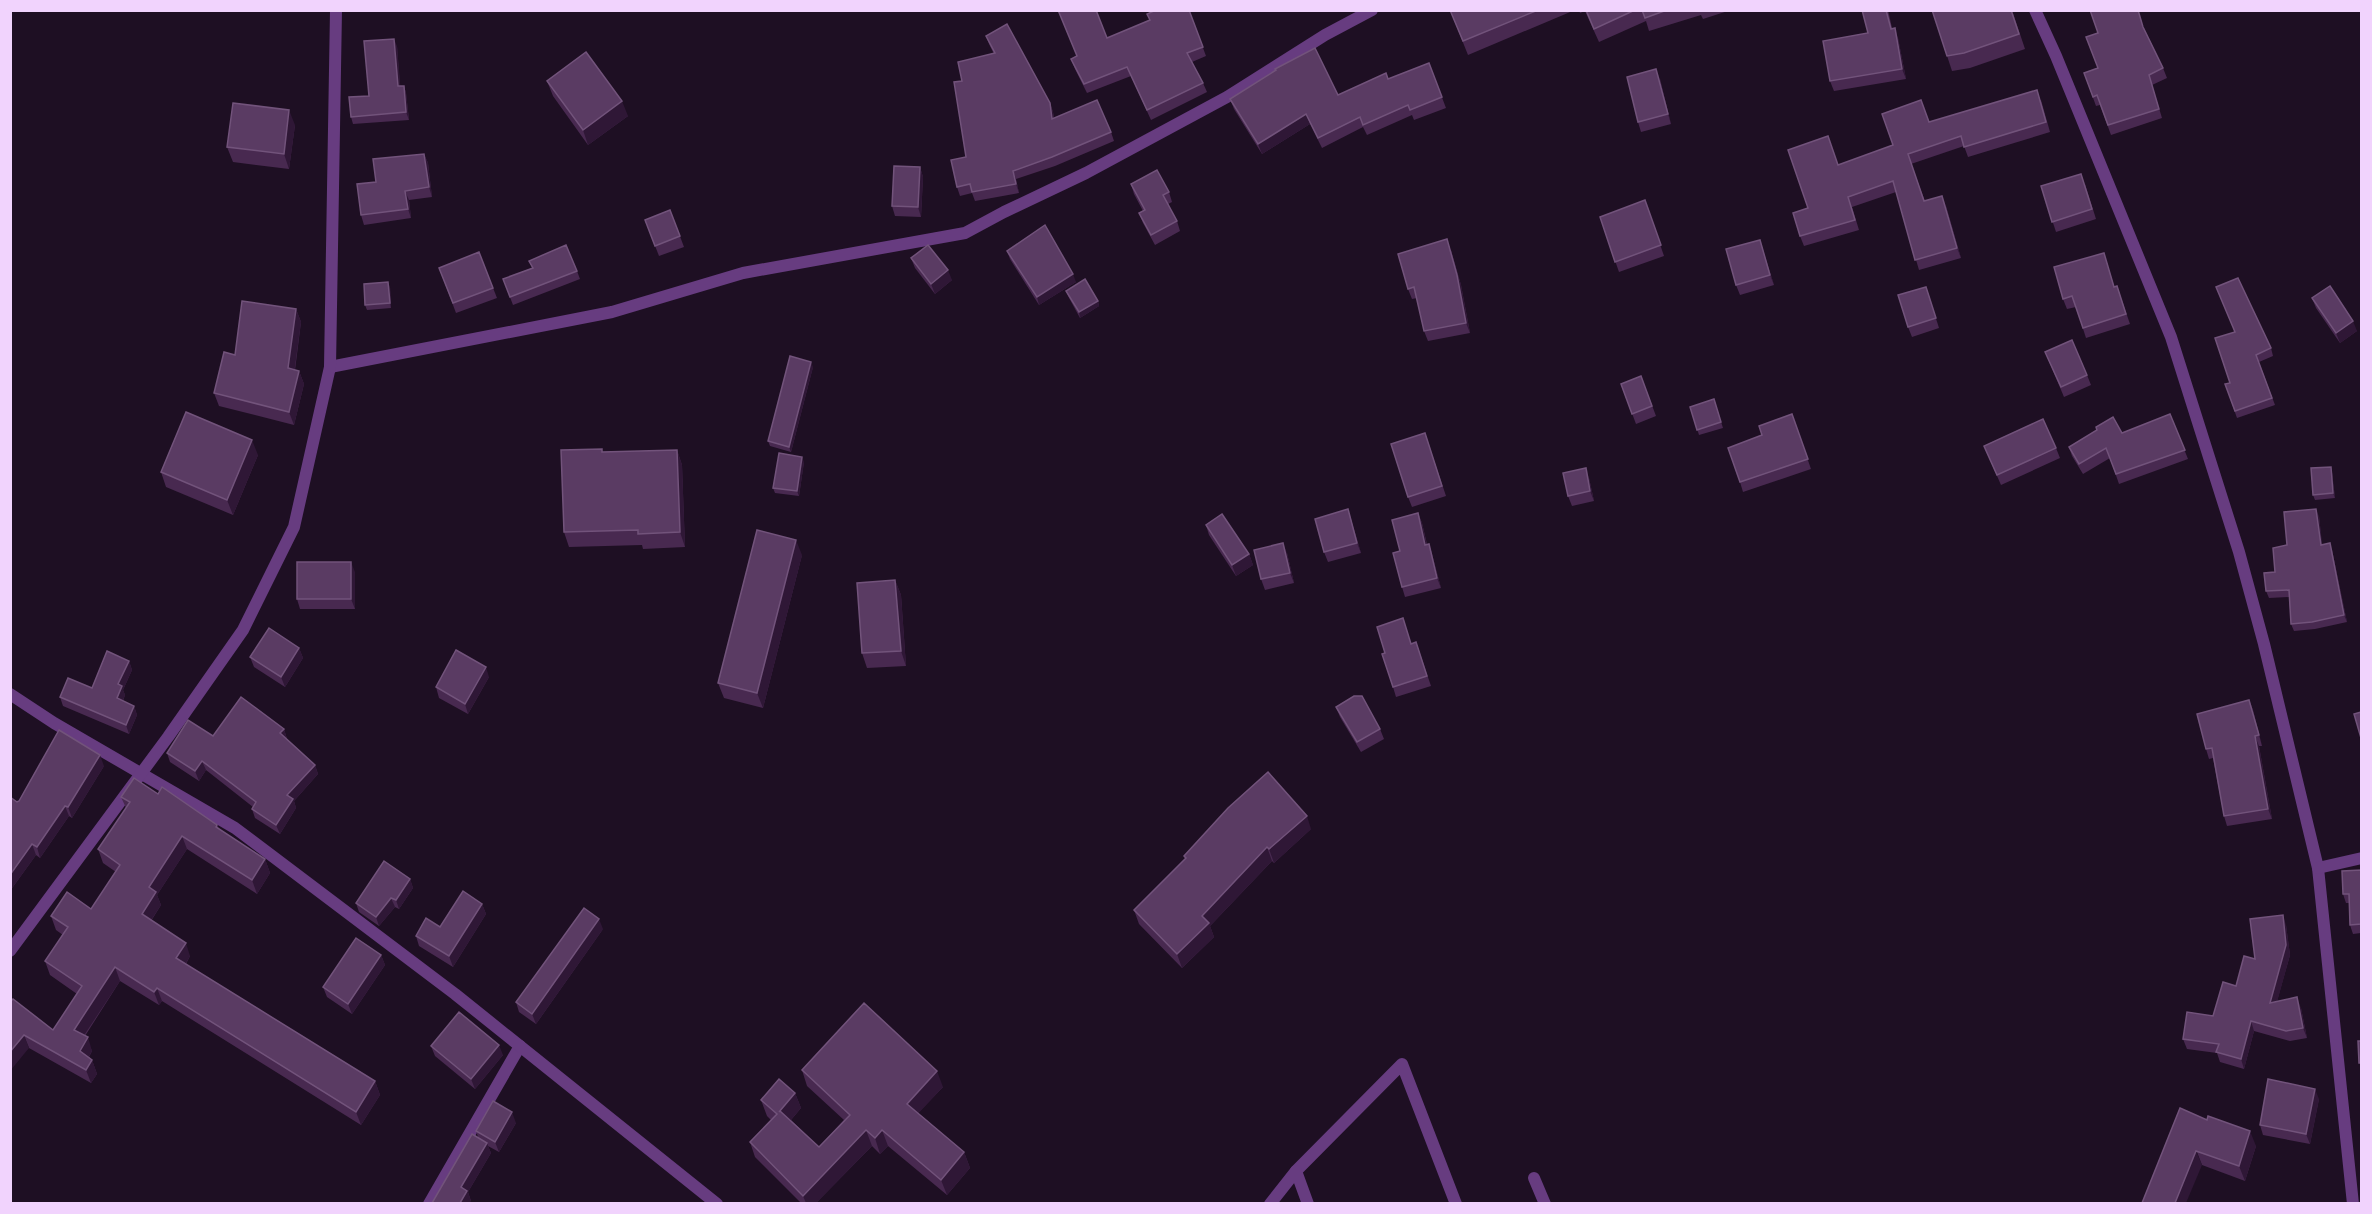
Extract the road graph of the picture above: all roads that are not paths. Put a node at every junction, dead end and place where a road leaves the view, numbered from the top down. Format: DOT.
graph roads {
  1 [pos="336,10"];
  2 [pos="1372,10"];
  3 [pos="2035,10"];
  4 [pos="330,367"];
  5 [pos="10,694"];
  6 [pos="142,773"];
  7 [pos="2361,858"];
  8 [pos="2318,868"];
  9 [pos="10,951"];
  10 [pos="520,1046"];
  11 [pos="1296,1171"];
  12 [pos="1534,1178"];
  13 [pos="429,1203"];
  14 [pos="717,1203"];
  15 [pos="1270,1203"];
  16 [pos="1308,1203"];
  17 [pos="1456,1203"];
  18 [pos="1545,1203"];
  19 [pos="2353,1203"];
  1 -- 4 [label="street"];
  2 -- 4 [label="street"];
  3 -- 8 [label="street"];
  4 -- 6 [label="street"];
  5 -- 6 [label="street"];
  6 -- 9 [label="street"];
  6 -- 10 [label="street"];
  7 -- 8 [label="street"];
  8 -- 19 [label="street"];
  10 -- 13 [label="street"];
  10 -- 14 [label="street"];
  11 -- 15 [label="street"];
  11 -- 16 [label="street"];
  11 -- 17 [label="street"];
  12 -- 18 [label="street"];
}
